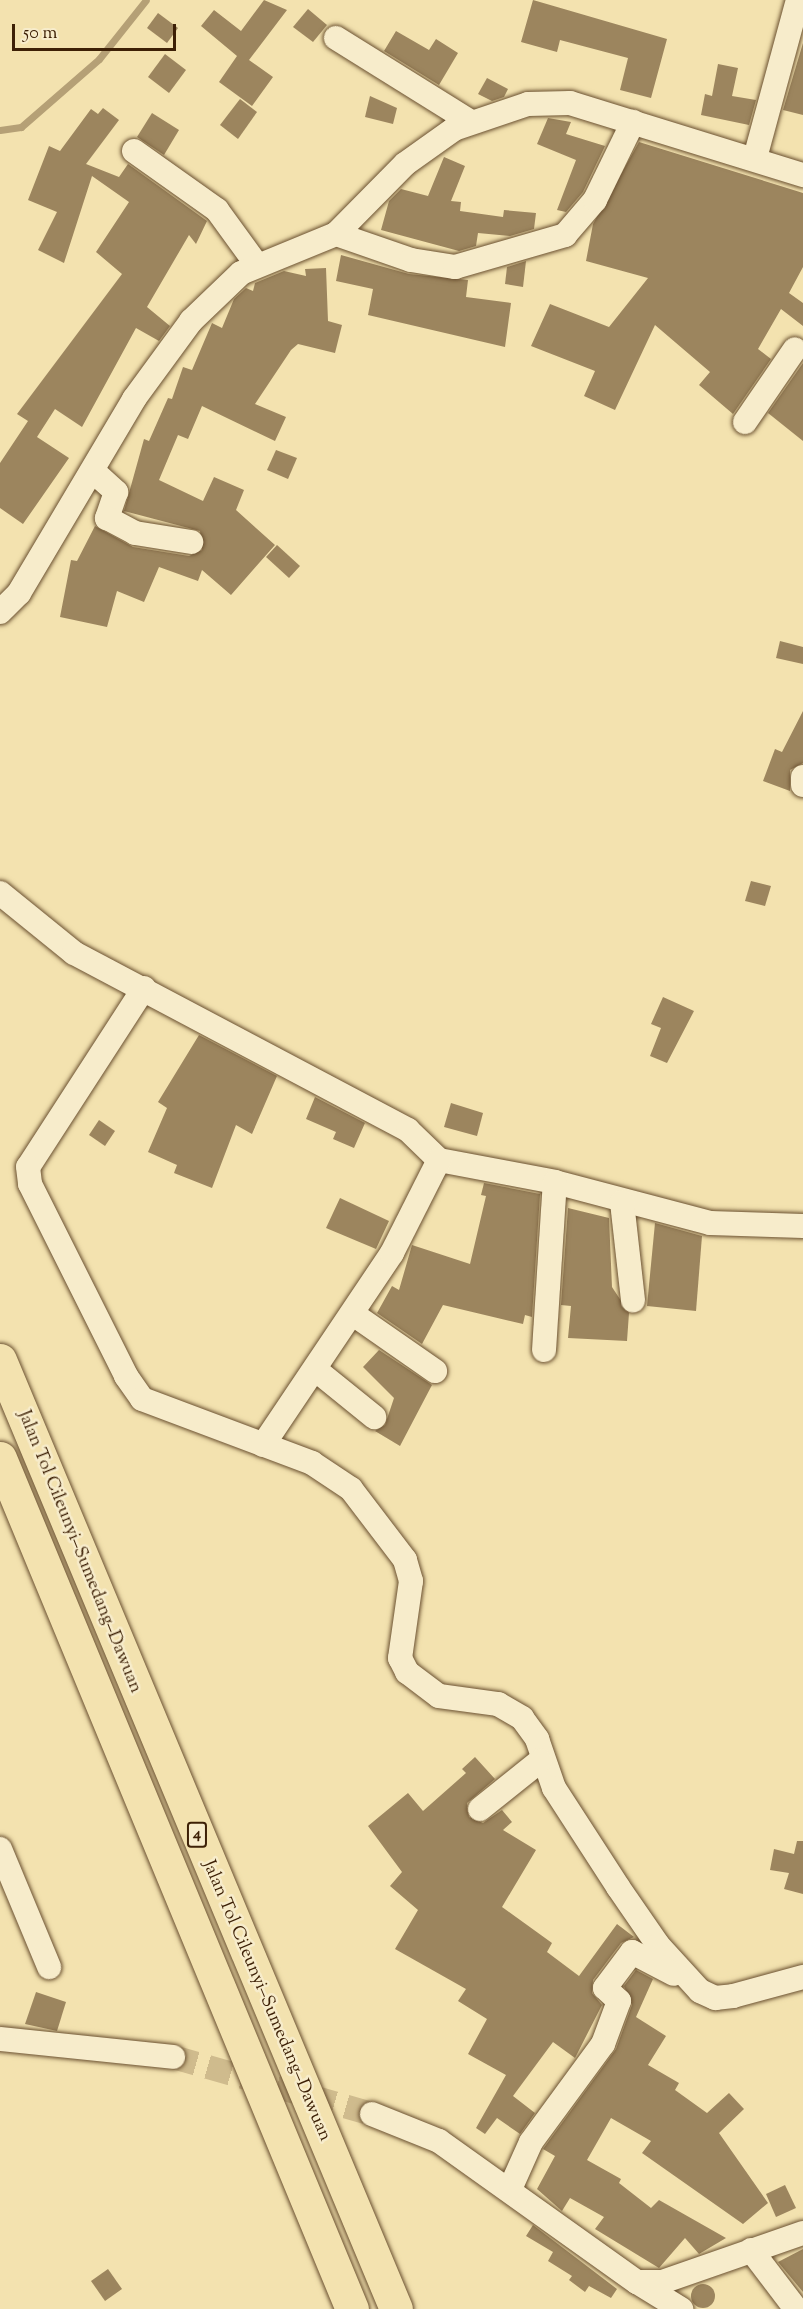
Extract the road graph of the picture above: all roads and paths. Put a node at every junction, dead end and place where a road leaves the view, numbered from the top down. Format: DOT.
graph roads {
  1 [pos="798,0"];
  2 [pos="336,38"];
  3 [pos="471,122"];
  4 [pos="633,122"];
  5 [pos="134,152"];
  6 [pos="755,158"];
  7 [pos="803,175"];
  8 [pos="336,234"];
  9 [pos="257,266"];
  10 [pos="800,347"];
  11 [pos="745,422"];
  12 [pos="94,472"];
  13 [pos="191,542"];
  14 [pos="0,612"];
  15 [pos="803,777"];
  16 [pos="803,785"];
  17 [pos="0,893"];
  18 [pos="144,988"];
  19 [pos="439,1160"];
  20 [pos="555,1182"];
  21 [pos="621,1202"];
  22 [pos="803,1226"];
  23 [pos="633,1300"];
  24 [pos="353,1314"];
  25 [pos="544,1350"];
  26 [pos="0,1360"];
  27 [pos="316,1370"];
  28 [pos="435,1371"];
  29 [pos="374,1417"];
  30 [pos="263,1445"];
  31 [pos="0,1458"];
  32 [pos="540,1761"];
  33 [pos="480,1809"];
  34 [pos="0,1849"];
  35 [pos="49,1967"];
  36 [pos="684,1973"];
  37 [pos="803,1977"];
  38 [pos="0,2039"];
  39 [pos="172,2057"];
  40 [pos="372,2114"];
  41 [pos="510,2189"];
  42 [pos="803,2234"];
  43 [pos="751,2250"];
  44 [pos="637,2282"];
  45 [pos="352,2309"];
  46 [pos="396,2309"];
  47 [pos="681,2309"];
  48 [pos="796,2309"];
  1 -- 6 [label="street"];
  2 -- 3 [label="street"];
  3 -- 4 [label="street"];
  3 -- 8 [label="street"];
  4 -- 6 [label="street"];
  4 -- 8 [label="street"];
  5 -- 9 [label="street"];
  6 -- 7 [label="street"];
  8 -- 9 [label="street"];
  9 -- 12 [label="street"];
  10 -- 11 [label="street"];
  12 -- 13 [label="street"];
  12 -- 14 [label="street"];
  15 -- 16 [label="street"];
  17 -- 18 [label="street"];
  18 -- 19 [label="street"];
  18 -- 30 [label="street"];
  19 -- 20 [label="street"];
  19 -- 24 [label="street"];
  20 -- 21 [label="street"];
  20 -- 25 [label="street"];
  21 -- 22 [label="street"];
  21 -- 23 [label="street"];
  24 -- 27 [label="street"];
  24 -- 28 [label="street"];
  26 -- 46 [label="highway, Jalan Tol Cileunyi–Sumedang–Dawuan / 4"];
  27 -- 29 [label="street"];
  27 -- 30 [label="street"];
  30 -- 32 [label="street"];
  31 -- 45 [label="highway, Jalan Tol Cileunyi–Sumedang–Dawuan / 4"];
  32 -- 33 [label="street"];
  32 -- 36 [label="street"];
  34 -- 35 [label="street"];
  36 -- 37 [label="street"];
  36 -- 41 [label="street"];
  38 -- 39 [label="street"];
  40 -- 41 [label="street"];
  41 -- 44 [label="street"];
  42 -- 43 [label="street"];
  43 -- 44 [label="street"];
  43 -- 48 [label="street"];
  44 -- 47 [label="street"];
}
